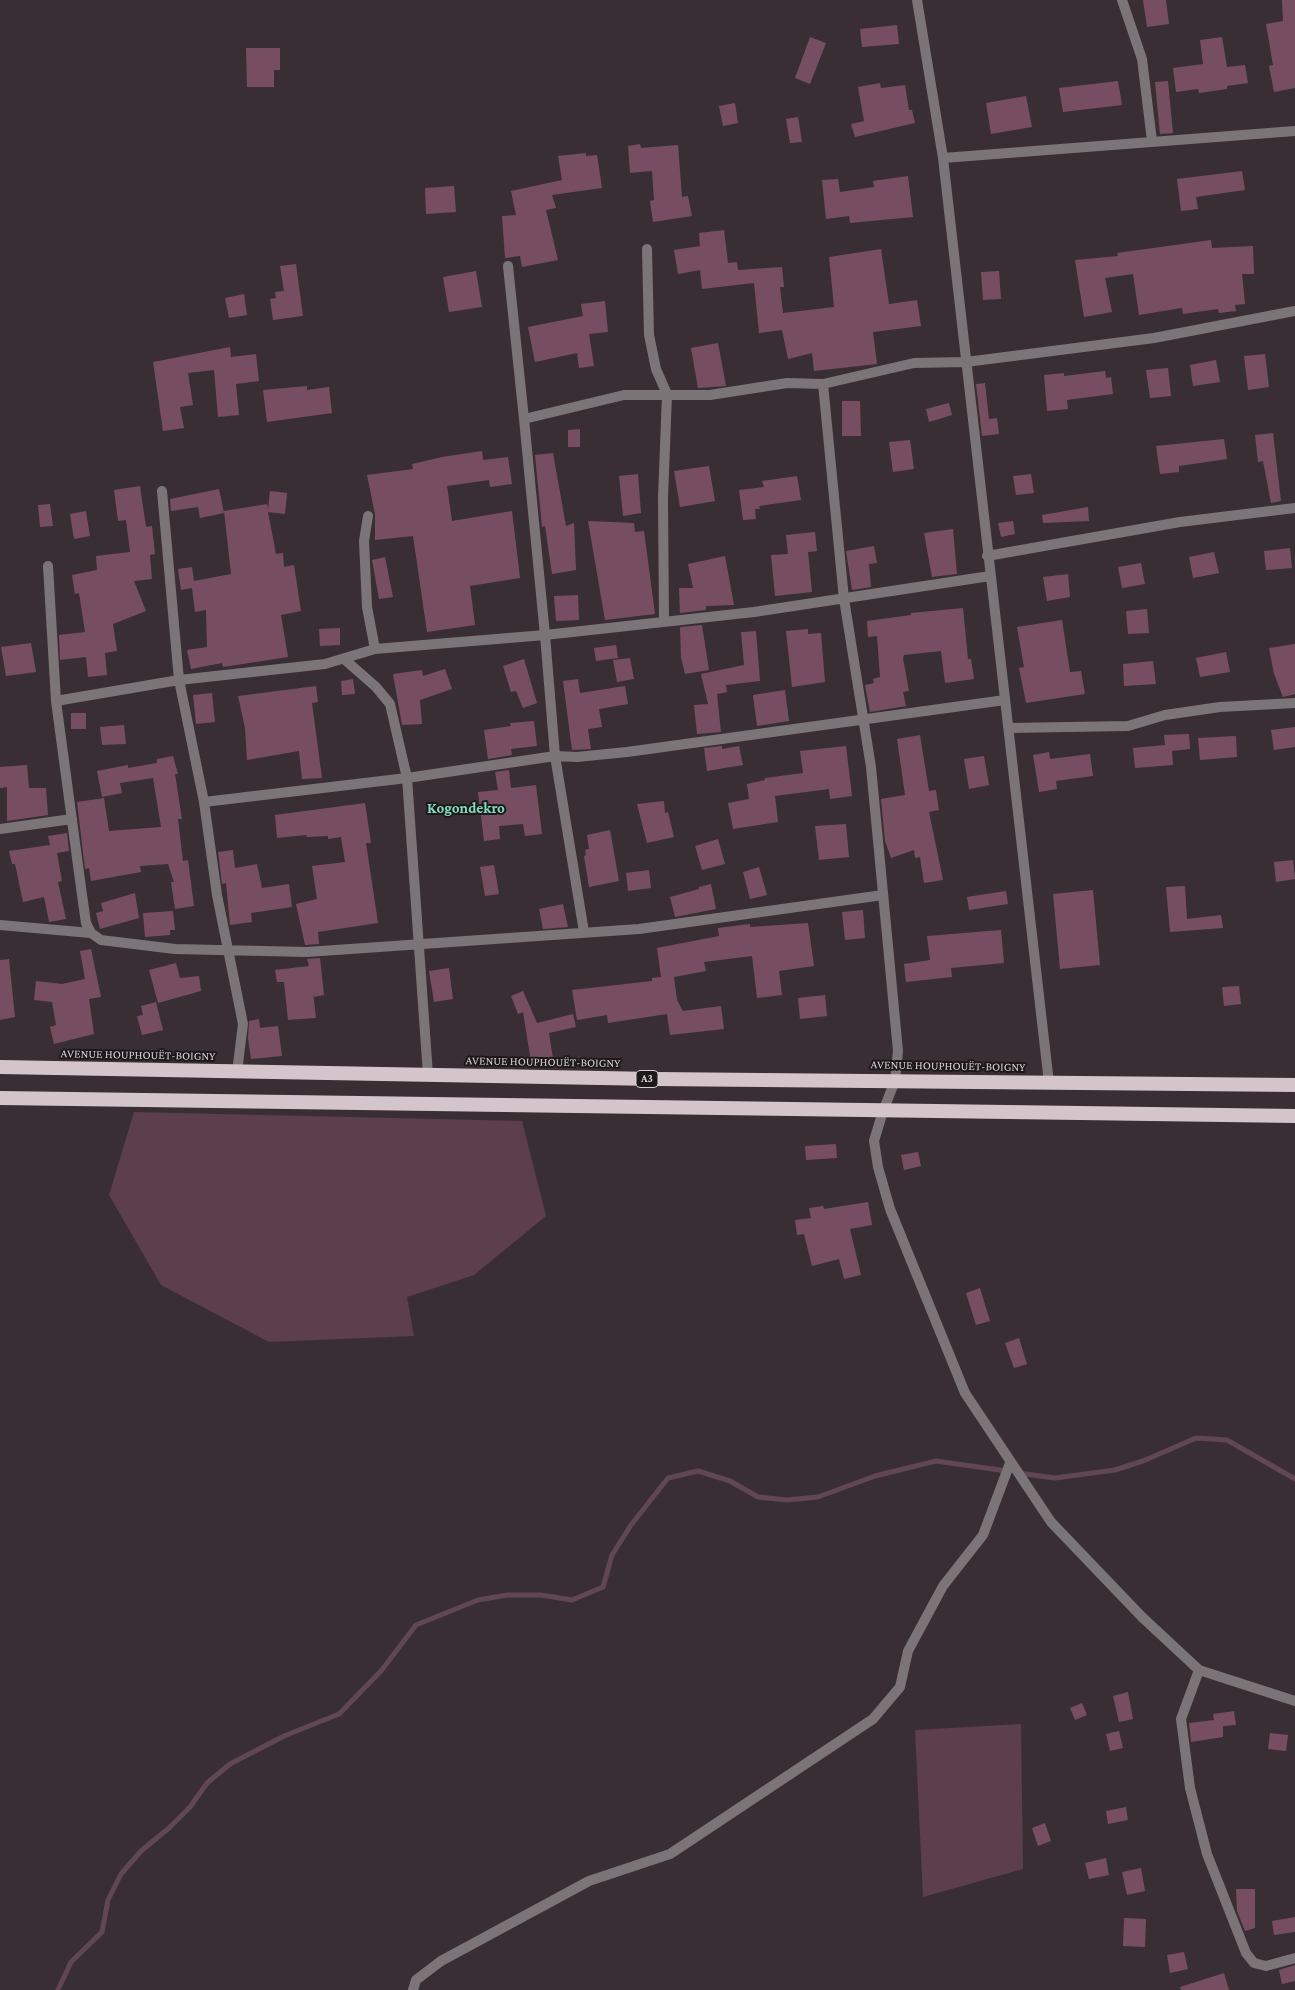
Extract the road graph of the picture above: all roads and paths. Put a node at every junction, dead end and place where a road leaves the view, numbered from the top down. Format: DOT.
graph roads {
  1 [pos="917,0"];
  2 [pos="1122,0"];
  3 [pos="1295,130"];
  4 [pos="1152,141"];
  5 [pos="943,158"];
  6 [pos="648,249"];
  7 [pos="508,266"];
  8 [pos="1295,311"];
  9 [pos="966,362"];
  10 [pos="823,384"];
  11 [pos="667,394"];
  12 [pos="524,418"];
  13 [pos="162,491"];
  14 [pos="1295,508"];
  15 [pos="368,516"];
  16 [pos="987,556"];
  17 [pos="48,566"];
  18 [pos="990,576"];
  19 [pos="844,599"];
  20 [pos="664,622"];
  21 [pos="546,635"];
  22 [pos="375,649"];
  23 [pos="344,659"];
  24 [pos="179,680"];
  25 [pos="1005,700"];
  26 [pos="56,701"];
  27 [pos="1295,703"];
  28 [pos="862,721"];
  29 [pos="1008,728"];
  30 [pos="554,756"];
  31 [pos="407,778"];
  32 [pos="204,802"];
  33 [pos="72,819"];
  34 [pos="0,829"];
  35 [pos="883,894"];
  36 [pos="0,925"];
  37 [pos="584,932"];
  38 [pos="91,933"];
  39 [pos="418,943"];
  40 [pos="227,948"];
  41 [pos="0,1067"];
  42 [pos="237,1072"];
  43 [pos="428,1075"];
  44 [pos="895,1080"];
  45 [pos="1049,1083"];
  46 [pos="1295,1086"];
  47 [pos="0,1098"];
  48 [pos="883,1111"];
  49 [pos="1295,1116"];
  50 [pos="1010,1463"];
  51 [pos="1199,1670"];
  52 [pos="1295,1701"];
  53 [pos="1295,1958"];
  54 [pos="413,1990"];
  1 -- 5 [label="street"];
  2 -- 4 [label="street"];
  3 -- 4 [label="street"];
  4 -- 5 [label="street"];
  5 -- 9 [label="street"];
  6 -- 11 [label="street"];
  7 -- 12 [label="street"];
  8 -- 9 [label="street"];
  9 -- 10 [label="street"];
  9 -- 16 [label="street"];
  10 -- 11 [label="street"];
  10 -- 19 [label="street"];
  11 -- 12 [label="street"];
  11 -- 20 [label="street"];
  12 -- 21 [label="street"];
  13 -- 24 [label="street"];
  14 -- 16 [label="street"];
  15 -- 22 [label="street"];
  16 -- 18 [label="street"];
  17 -- 26 [label="street"];
  18 -- 19 [label="street"];
  18 -- 25 [label="street"];
  19 -- 20 [label="street"];
  19 -- 28 [label="street"];
  20 -- 21 [label="street"];
  21 -- 22 [label="street"];
  21 -- 30 [label="street"];
  22 -- 23 [label="street"];
  23 -- 24 [label="street"];
  23 -- 31 [label="street"];
  24 -- 26 [label="street"];
  24 -- 32 [label="street"];
  25 -- 28 [label="street"];
  25 -- 29 [label="street"];
  26 -- 33 [label="street"];
  27 -- 29 [label="street"];
  28 -- 30 [label="street"];
  28 -- 35 [label="street"];
  29 -- 45 [label="street"];
  30 -- 31 [label="street"];
  30 -- 37 [label="street"];
  31 -- 32 [label="street"];
  31 -- 39 [label="street"];
  32 -- 40 [label="street"];
  33 -- 34 [label="street"];
  33 -- 38 [label="street"];
  35 -- 37 [label="street"];
  35 -- 44 [label="street"];
  36 -- 38 [label="street"];
  37 -- 39 [label="street"];
  38 -- 40 [label="street"];
  39 -- 40 [label="street"];
  39 -- 43 [label="street"];
  40 -- 42 [label="street"];
  41 -- 42 [label="highway, AVENUE HOUPHOUËT-BOIGNY / A3"];
  42 -- 43 [label="highway, AVENUE HOUPHOUËT-BOIGNY / A3"];
  43 -- 44 [label="highway, AVENUE HOUPHOUËT-BOIGNY / A3"];
  44 -- 45 [label="highway, AVENUE HOUPHOUËT-BOIGNY / A3"];
  44 -- 48 [label="street"];
  45 -- 46 [label="highway, AVENUE HOUPHOUËT-BOIGNY / A3"];
  47 -- 48 [label="highway"];
  48 -- 49 [label="highway"];
  48 -- 50 [label="street"];
  50 -- 51 [label="street"];
  50 -- 54 [label="street"];
  51 -- 52 [label="street"];
  51 -- 53 [label="street"];
}
